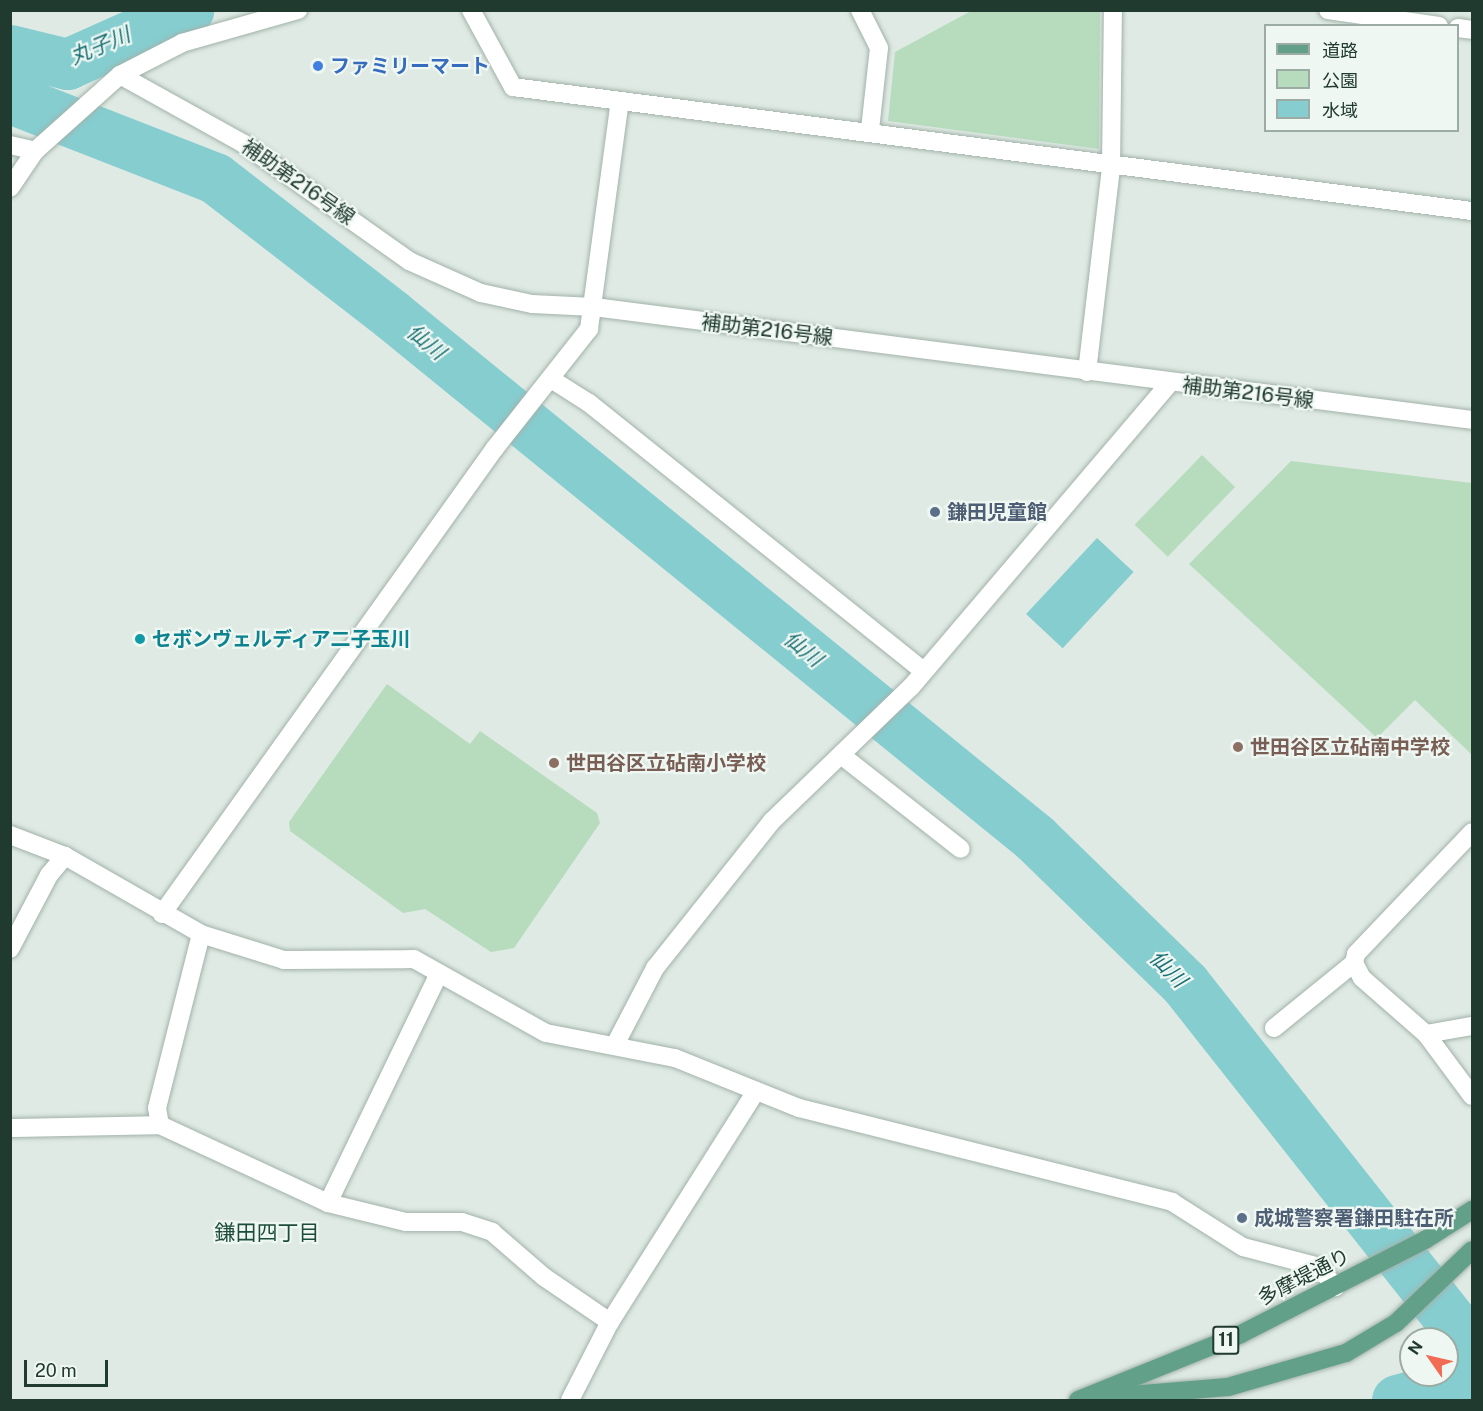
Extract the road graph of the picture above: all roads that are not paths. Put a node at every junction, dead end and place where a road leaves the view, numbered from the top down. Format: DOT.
graph roads {
  1 [pos="298,10"];
  2 [pos="471,10"];
  3 [pos="860,10"];
  4 [pos="1113,10"];
  5 [pos="1328,10"];
  6 [pos="1425,24"];
  7 [pos="120,75"];
  8 [pos="620,101"];
  9 [pos="870,130"];
  10 [pos="10,145"];
  11 [pos="35,152"];
  12 [pos="1111,167"];
  13 [pos="10,189"];
  14 [pos="1473,211"];
  15 [pos="594,307"];
  16 [pos="1087,372"];
  17 [pos="546,384"];
  18 [pos="1169,384"];
  19 [pos="1473,420"];
  20 [pos="922,670"];
  21 [pos="841,755"];
  22 [pos="1473,832"];
  23 [pos="10,835"];
  24 [pos="961,849"];
  25 [pos="65,856"];
  26 [pos="162,915"];
  27 [pos="201,934"];
  28 [pos="10,949"];
  29 [pos="1354,963"];
  30 [pos="439,974"];
  31 [pos="1473,1026"];
  32 [pos="1274,1028"];
  33 [pos="1426,1034"];
  34 [pos="616,1043"];
  35 [pos="756,1091"];
  36 [pos="1473,1096"];
  37 [pos="160,1125"];
  38 [pos="10,1128"];
  39 [pos="328,1203"];
  40 [pos="1473,1210"];
  41 [pos="1473,1250"];
  42 [pos="1335,1287"];
  43 [pos="610,1322"];
  44 [pos="1080,1399"];
  45 [pos="570,1401"];
  1 -- 7 [label="street"];
  2 -- 8 [label="street"];
  3 -- 9 [label="street"];
  4 -- 12 [label="street"];
  5 -- 6 [label="street"];
  7 -- 11 [label="street"];
  7 -- 15 [label="street, 補助第216号線"];
  8 -- 9 [label="street"];
  8 -- 15 [label="street"];
  9 -- 12 [label="street"];
  10 -- 11 [label="street"];
  11 -- 13 [label="street"];
  12 -- 14 [label="street"];
  12 -- 16 [label="street"];
  15 -- 16 [label="street, 補助第216号線"];
  15 -- 17 [label="street"];
  16 -- 18 [label="street, 補助第216号線"];
  17 -- 20 [label="street"];
  17 -- 26 [label="street"];
  18 -- 19 [label="street, 補助第216号線"];
  18 -- 20 [label="street"];
  20 -- 21 [label="street"];
  21 -- 24 [label="street"];
  21 -- 34 [label="street"];
  22 -- 29 [label="street"];
  23 -- 25 [label="street"];
  25 -- 26 [label="street"];
  25 -- 28 [label="street"];
  26 -- 27 [label="street"];
  27 -- 30 [label="street"];
  27 -- 37 [label="street"];
  29 -- 32 [label="street"];
  29 -- 33 [label="street"];
  30 -- 34 [label="street"];
  30 -- 39 [label="street"];
  31 -- 33 [label="street"];
  33 -- 36 [label="street"];
  34 -- 35 [label="street"];
  35 -- 42 [label="street"];
  35 -- 43 [label="street"];
  37 -- 38 [label="street"];
  37 -- 39 [label="street"];
  39 -- 43 [label="street"];
  40 -- 42 [label="main road, 多摩堤通り / 11"];
  41 -- 44 [label="main road, 多摩堤通り / 11"];
  42 -- 44 [label="main road, 多摩堤通り / 11"];
  43 -- 45 [label="street"];
}
